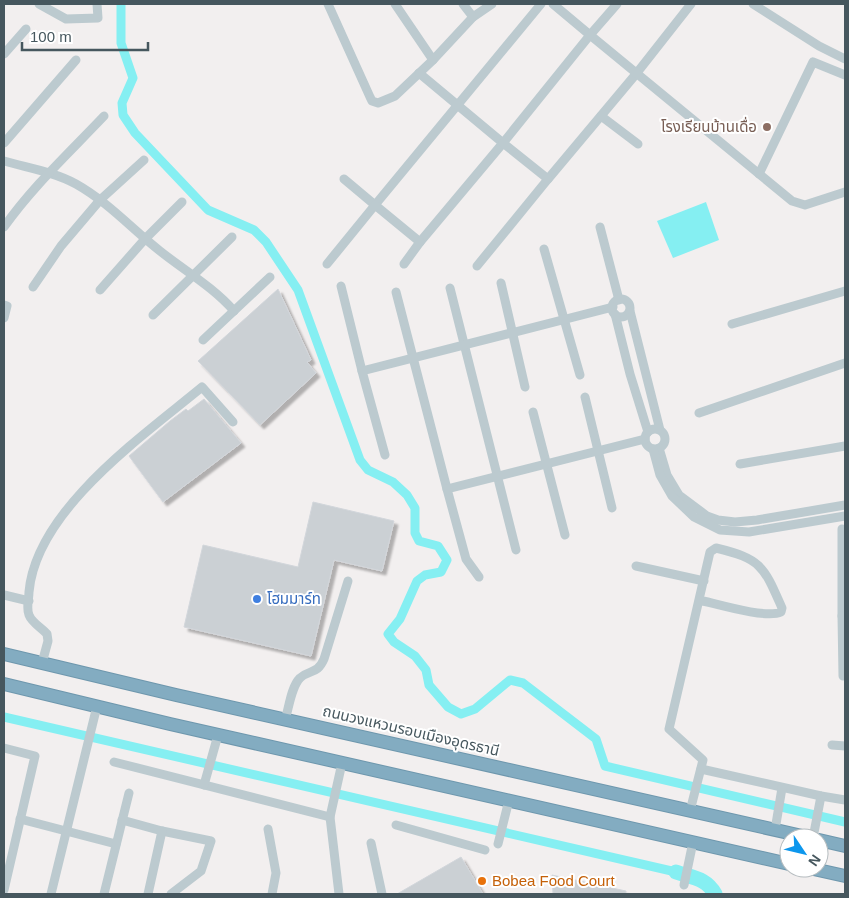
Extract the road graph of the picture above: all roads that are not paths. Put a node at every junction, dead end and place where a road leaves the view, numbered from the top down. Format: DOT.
graph roads {
  1 [pos="40,4"];
  2 [pos="97,4"];
  3 [pos="328,4"];
  4 [pos="395,4"];
  5 [pos="463,4"];
  6 [pos="492,4"];
  7 [pos="541,4"];
  8 [pos="553,4"];
  9 [pos="617,4"];
  10 [pos="691,4"];
  11 [pos="753,4"];
  12 [pos="55,8"];
  13 [pos="473,17"];
  14 [pos="26,29"];
  15 [pos="590,35"];
  16 [pos="4,54"];
  17 [pos="845,59"];
  18 [pos="76,60"];
  19 [pos="433,60"];
  20 [pos="419,73"];
  21 [pos="636,74"];
  22 [pos="845,75"];
  23 [pos="458,105"];
  24 [pos="104,116"];
  25 [pos="601,116"];
  26 [pos="4,143"];
  27 [pos="503,143"];
  28 [pos="638,144"];
  29 [pos="144,160"];
  30 [pos="4,161"];
  31 [pos="51,173"];
  32 [pos="759,174"];
  33 [pos="548,178"];
  34 [pos="344,179"];
  35 [pos="845,192"];
  36 [pos="100,200"];
  37 [pos="182,202"];
  38 [pos="375,205"];
  39 [pos="4,227"];
  40 [pos="600,227"];
  41 [pos="232,237"];
  42 [pos="144,238"];
  43 [pos="420,242"];
  44 [pos="544,249"];
  45 [pos="328,264"];
  46 [pos="404,264"];
  47 [pos="477,266"];
  48 [pos="194,275"];
  49 [pos="270,277"];
  50 [pos="501,283"];
  51 [pos="341,286"];
  52 [pos="33,287"];
  53 [pos="450,288"];
  54 [pos="100,290"];
  55 [pos="845,291"];
  56 [pos="396,292"];
  57 [pos="4,306"];
  58 [pos="616,307"];
  59 [pos="234,311"];
  60 [pos="630,311"];
  61 [pos="153,315"];
  62 [pos="4,318"];
  63 [pos="564,319"];
  64 [pos="732,324"];
  65 [pos="513,332"];
  66 [pos="202,340"];
  67 [pos="464,345"];
  68 [pos="412,358"];
  69 [pos="845,363"];
  70 [pos="362,371"];
  71 [pos="644,371"];
  72 [pos="630,374"];
  73 [pos="580,375"];
  74 [pos="525,387"];
  75 [pos="585,397"];
  76 [pos="533,412"];
  77 [pos="699,413"];
  78 [pos="233,422"];
  79 [pos="660,430"];
  80 [pos="647,436"];
  81 [pos="845,446"];
  82 [pos="656,449"];
  83 [pos="597,451"];
  84 [pos="385,455"];
  85 [pos="547,464"];
  86 [pos="740,464"];
  87 [pos="497,477"];
  88 [pos="447,490"];
  89 [pos="845,505"];
  90 [pos="612,508"];
  91 [pos="845,508"];
  92 [pos="845,516"];
  93 [pos="842,529"];
  94 [pos="565,535"];
  95 [pos="516,550"];
  96 [pos="636,566"];
  97 [pos="479,577"];
  98 [pos="348,581"];
  99 [pos="704,581"];
  100 [pos="4,595"];
  101 [pos="699,600"];
  102 [pos="29,601"];
  103 [pos="844,616"];
  104 [pos="4,654"];
  105 [pos="42,663"];
  106 [pos="843,676"];
  107 [pos="4,684"];
  108 [pos="97,706"];
  109 [pos="285,720"];
  110 [pos="217,741"];
  111 [pos="832,745"];
  112 [pos="845,746"];
  113 [pos="4,748"];
  114 [pos="114,762"];
  115 [pos="342,763"];
  116 [pos="700,772"];
  117 [pos="205,784"];
  118 [pos="781,791"];
  119 [pos="129,792"];
  120 [pos="509,800"];
  121 [pos="820,800"];
  122 [pos="845,800"];
  123 [pos="691,805"];
  124 [pos="330,817"];
  125 [pos="20,819"];
  126 [pos="122,820"];
  127 [pos="396,825"];
  128 [pos="776,826"];
  129 [pos="784,828"];
  130 [pos="815,828"];
  131 [pos="268,829"];
  132 [pos="67,831"];
  133 [pos="162,831"];
  134 [pos="829,841"];
  135 [pos="693,842"];
  136 [pos="371,843"];
  137 [pos="116,844"];
  138 [pos="498,844"];
  139 [pos="845,846"];
  140 [pos="485,850"];
  141 [pos="779,862"];
  142 [pos="829,872"];
  143 [pos="845,876"];
  144 [pos="684,885"];
  145 [pos="4,890"];
  146 [pos="51,894"];
  147 [pos="104,894"];
  148 [pos="148,894"];
  149 [pos="171,894"];
  150 [pos="272,894"];
  151 [pos="339,894"];
  152 [pos="382,894"];
  1 -- 12 [label="street"];
  2 -- 12 [label="street"];
  3 -- 20 [label="street"];
  4 -- 19 [label="street"];
  5 -- 13 [label="street"];
  6 -- 13 [label="street"];
  7 -- 23 [label="street"];
  8 -- 15 [label="street"];
  9 -- 15 [label="street"];
  10 -- 21 [label="street"];
  11 -- 17 [label="street"];
  13 -- 19 [label="street"];
  14 -- 16 [label="street"];
  15 -- 21 [label="street"];
  15 -- 27 [label="street"];
  18 -- 26 [label="street"];
  19 -- 20 [label="street"];
  20 -- 23 [label="street"];
  21 -- 25 [label="street"];
  21 -- 32 [label="street"];
  22 -- 32 [label="street"];
  23 -- 27 [label="street"];
  23 -- 38 [label="street"];
  24 -- 31 [label="street"];
  25 -- 28 [label="street"];
  25 -- 33 [label="street"];
  27 -- 33 [label="street"];
  27 -- 43 [label="street"];
  29 -- 36 [label="street"];
  30 -- 31 [label="street"];
  31 -- 36 [label="street"];
  31 -- 39 [label="street"];
  32 -- 35 [label="street"];
  33 -- 47 [label="street"];
  34 -- 38 [label="street"];
  36 -- 42 [label="street"];
  36 -- 52 [label="street"];
  37 -- 42 [label="street"];
  38 -- 43 [label="street"];
  38 -- 45 [label="street"];
  40 -- 58 [label="street"];
  41 -- 48 [label="street"];
  42 -- 48 [label="street"];
  42 -- 54 [label="street"];
  43 -- 46 [label="street"];
  44 -- 63 [label="street"];
  48 -- 59 [label="street"];
  48 -- 61 [label="street"];
  49 -- 59 [label="street"];
  50 -- 65 [label="street"];
  51 -- 70 [label="street"];
  53 -- 67 [label="street"];
  55 -- 64 [label="street"];
  56 -- 68 [label="street"];
  57 -- 62 [label="street"];
  58 -- 60 [label="street"];
  58 -- 60 [label="street"];
  58 -- 63 [label="street"];
  58 -- 72 [label="street"];
  59 -- 66 [label="street"];
  60 -- 71 [label="street"];
  63 -- 65 [label="street"];
  63 -- 73 [label="street"];
  65 -- 67 [label="street"];
  65 -- 74 [label="street"];
  67 -- 68 [label="street"];
  67 -- 87 [label="street"];
  68 -- 70 [label="street"];
  68 -- 88 [label="street"];
  69 -- 77 [label="street"];
  70 -- 84 [label="street"];
  71 -- 72 [label="street"];
  71 -- 79 [label="street"];
  72 -- 80 [label="street"];
  75 -- 83 [label="street"];
  76 -- 85 [label="street"];
  78 -- 102 [label="street"];
  79 -- 80 [label="street"];
  79 -- 82 [label="street"];
  80 -- 82 [label="street"];
  80 -- 83 [label="street"];
  81 -- 86 [label="street"];
  82 -- 89 [label="street"];
  82 -- 92 [label="street"];
  83 -- 85 [label="street"];
  83 -- 90 [label="street"];
  85 -- 87 [label="street"];
  85 -- 94 [label="street"];
  87 -- 88 [label="street"];
  87 -- 95 [label="street"];
  88 -- 97 [label="street"];
  89 -- 91 [label="street"];
  93 -- 103 [label="street"];
  96 -- 99 [label="street"];
  98 -- 109 [label="street"];
  99 -- 101 [label="street"];
  99 -- 101 [label="street"];
  100 -- 102 [label="street"];
  101 -- 116 [label="street"];
  102 -- 105 [label="street"];
  103 -- 106 [label="street"];
  104 -- 105 [label="highway, ถนนวงแหวนรอบเมืองอุดรธานี"];
  105 -- 109 [label="highway, ถนนวงแหวนรอบเมืองอุดรธานี"];
  107 -- 108 [label="highway"];
  108 -- 110 [label="highway"];
  108 -- 132 [label="street"];
  109 -- 123 [label="highway, ถนนวงแหวนรอบเมืองอุดรธานี"];
  110 -- 115 [label="highway"];
  110 -- 117 [label="street"];
  111 -- 112 [label="street"];
  113 -- 125 [label="street"];
  114 -- 117 [label="street"];
  115 -- 120 [label="highway"];
  115 -- 124 [label="street"];
  116 -- 118 [label="street"];
  116 -- 123 [label="street"];
  117 -- 124 [label="street"];
  118 -- 121 [label="street"];
  118 -- 128 [label="street"];
  119 -- 126 [label="street"];
  120 -- 135 [label="highway"];
  120 -- 138 [label="street"];
  121 -- 122 [label="street"];
  121 -- 130 [label="street"];
  123 -- 128 [label="highway, ถนนวงแหวนรอบเมืองอุดรธานี"];
  124 -- 151 [label="street"];
  125 -- 132 [label="street"];
  125 -- 145 [label="street"];
  126 -- 133 [label="street"];
  126 -- 137 [label="street"];
  127 -- 140 [label="street"];
  128 -- 129 [label="highway, ถนนวงแหวนรอบเมืองอุดรธานี"];
  131 -- 150 [label="street"];
  132 -- 137 [label="street"];
  132 -- 146 [label="street"];
  133 -- 148 [label="street"];
  133 -- 149 [label="street"];
  134 -- 139 [label="highway, ถนนวงแหวนรอบเมืองอุดรธานี"];
  135 -- 141 [label="highway"];
  135 -- 144 [label="street"];
  136 -- 152 [label="street"];
  137 -- 147 [label="street"];
  142 -- 143 [label="highway"];
}
